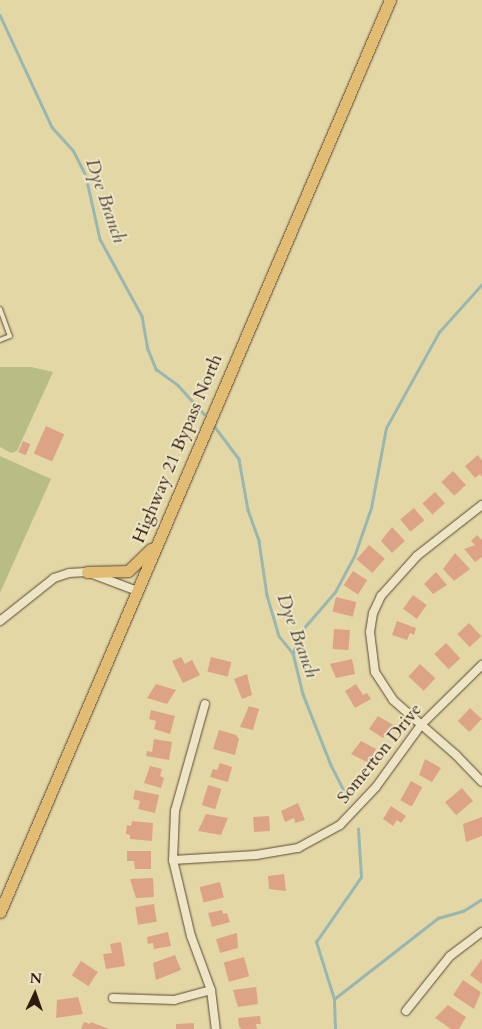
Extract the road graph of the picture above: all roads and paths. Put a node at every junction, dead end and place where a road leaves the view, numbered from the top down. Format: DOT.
graph roads {
  1 [pos="390,0"];
  2 [pos="0,309"];
  3 [pos="0,340"];
  4 [pos="482,505"];
  5 [pos="157,542"];
  6 [pos="87,572"];
  7 [pos="137,591"];
  8 [pos="0,621"];
  9 [pos="482,665"];
  10 [pos="205,704"];
  11 [pos="421,725"];
  12 [pos="482,782"];
  13 [pos="173,860"];
  14 [pos="0,912"];
  15 [pos="482,932"];
  16 [pos="211,990"];
  17 [pos="113,998"];
  18 [pos="406,1011"];
  19 [pos="216,1029"];
  1 -- 5 [label="main road, Highway 21 Bypass North"];
  2 -- 3 [label="lane"];
  4 -- 11 [label="street"];
  5 -- 6 [label="main road"];
  5 -- 7 [label="main road, Highway 21 Bypass North"];
  6 -- 7 [label="street"];
  6 -- 8 [label="street"];
  7 -- 14 [label="main road, Highway 21 Bypass North"];
  9 -- 11 [label="street, Somerton Drive"];
  10 -- 13 [label="street"];
  11 -- 12 [label="street"];
  11 -- 13 [label="street, Somerton Drive"];
  13 -- 16 [label="street"];
  15 -- 18 [label="street"];
  16 -- 17 [label="street"];
  16 -- 19 [label="street"];
}
